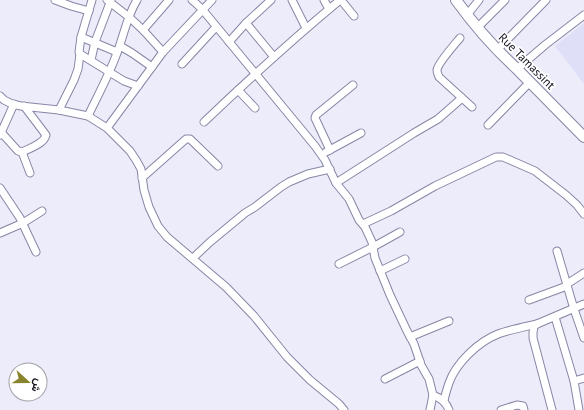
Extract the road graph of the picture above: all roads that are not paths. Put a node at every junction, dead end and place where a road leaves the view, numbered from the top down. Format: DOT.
graph roads {
  1 [pos="55,0"];
  2 [pos="92,0"];
  3 [pos="137,0"];
  4 [pos="169,0"];
  5 [pos="192,0"];
  6 [pos="212,0"];
  7 [pos="271,0"];
  8 [pos="292,0"];
  9 [pos="324,0"];
  10 [pos="341,0"];
  11 [pos="456,0"];
  12 [pos="479,0"];
  13 [pos="505,0"];
  14 [pos="546,0"];
  15 [pos="109,1"];
  16 [pos="202,9"];
  17 [pos="329,9"];
  18 [pos="89,11"];
  19 [pos="466,15"];
  20 [pos="584,15"];
  21 [pos="354,16"];
  22 [pos="129,17"];
  23 [pos="246,23"];
  24 [pos="216,27"];
  25 [pos="306,28"];
  26 [pos="477,28"];
  27 [pos="143,30"];
  28 [pos="81,37"];
  29 [pos="460,38"];
  30 [pos="95,42"];
  31 [pos="229,42"];
  32 [pos="118,49"];
  33 [pos="498,50"];
  34 [pos="163,52"];
  35 [pos="80,54"];
  36 [pos="274,57"];
  37 [pos="91,60"];
  38 [pos="182,64"];
  39 [pos="152,68"];
  40 [pos="517,69"];
  41 [pos="109,72"];
  42 [pos="256,73"];
  43 [pos="530,82"];
  44 [pos="353,85"];
  45 [pos="138,86"];
  46 [pos="238,90"];
  47 [pos="0,96"];
  48 [pos="462,98"];
  49 [pos="14,104"];
  50 [pos="24,106"];
  51 [pos="472,107"];
  52 [pos="255,108"];
  53 [pos="59,110"];
  54 [pos="88,116"];
  55 [pos="204,122"];
  56 [pos="488,125"];
  57 [pos="107,128"];
  58 [pos="0,133"];
  59 [pos="361,133"];
  60 [pos="584,137"];
  61 [pos="330,150"];
  62 [pos="22,152"];
  63 [pos="321,155"];
  64 [pos="218,166"];
  65 [pos="330,169"];
  66 [pos="30,173"];
  67 [pos="142,178"];
  68 [pos="336,183"];
  69 [pos="0,188"];
  70 [pos="42,210"];
  71 [pos="584,214"];
  72 [pos="23,223"];
  73 [pos="363,224"];
  74 [pos="400,232"];
  75 [pos="0,233"];
  76 [pos="373,248"];
  77 [pos="557,251"];
  78 [pos="36,252"];
  79 [pos="194,258"];
  80 [pos="405,259"];
  81 [pos="339,264"];
  82 [pos="380,271"];
  83 [pos="584,273"];
  84 [pos="567,285"];
  85 [pos="529,300"];
  86 [pos="584,304"];
  87 [pos="574,308"];
  88 [pos="555,317"];
  89 [pos="449,321"];
  90 [pos="537,324"];
  91 [pos="583,334"];
  92 [pos="410,337"];
  93 [pos="420,361"];
  94 [pos="584,378"];
  95 [pos="385,379"];
  96 [pos="574,381"];
  97 [pos="432,395"];
  98 [pos="444,401"];
  99 [pos="344,410"];
  100 [pos="431,410"];
  101 [pos="449,410"];
  102 [pos="501,410"];
  103 [pos="524,410"];
  104 [pos="552,410"];
  105 [pos="579,410"];
  1 -- 18 [label="street"];
  2 -- 18 [label="street"];
  3 -- 22 [label="street"];
  4 -- 27 [label="street"];
  5 -- 16 [label="street"];
  6 -- 16 [label="street"];
  7 -- 23 [label="street"];
  8 -- 25 [label="street"];
  9 -- 17 [label="street"];
  10 -- 17 [label="street"];
  10 -- 21 [label="street"];
  11 -- 19 [label="main road, Rue Tamassint"];
  12 -- 19 [label="street"];
  13 -- 26 [label="street"];
  14 -- 33 [label="street"];
  15 -- 22 [label="street"];
  15 -- 30 [label="street"];
  16 -- 24 [label="street"];
  16 -- 34 [label="street"];
  17 -- 25 [label="street"];
  18 -- 28 [label="street"];
  19 -- 26 [label="main road, Rue Tamassint"];
  20 -- 40 [label="street"];
  22 -- 27 [label="street"];
  22 -- 32 [label="street"];
  23 -- 31 [label="street"];
  23 -- 36 [label="street"];
  24 -- 31 [label="street"];
  24 -- 38 [label="street"];
  25 -- 36 [label="street"];
  26 -- 33 [label="main road, Rue Tamassint"];
  27 -- 34 [label="street"];
  28 -- 30 [label="street"];
  28 -- 35 [label="street"];
  29 -- 48 [label="street"];
  30 -- 32 [label="street"];
  30 -- 37 [label="street"];
  31 -- 42 [label="street"];
  32 -- 39 [label="street"];
  32 -- 41 [label="street"];
  33 -- 40 [label="main road, Rue Tamassint"];
  34 -- 39 [label="street"];
  35 -- 37 [label="street"];
  35 -- 53 [label="street"];
  36 -- 42 [label="street"];
  37 -- 41 [label="street"];
  39 -- 45 [label="street"];
  40 -- 43 [label="main road, Rue Tamassint"];
  41 -- 45 [label="street"];
  41 -- 54 [label="street"];
  42 -- 46 [label="street"];
  42 -- 63 [label="street"];
  43 -- 56 [label="street"];
  43 -- 60 [label="main road, Rue Tamassint"];
  44 -- 61 [label="street"];
  45 -- 57 [label="street"];
  46 -- 52 [label="street"];
  46 -- 55 [label="street"];
  47 -- 49 [label="street"];
  48 -- 51 [label="street"];
  48 -- 68 [label="street"];
  49 -- 50 [label="street"];
  49 -- 58 [label="street"];
  50 -- 53 [label="street"];
  50 -- 62 [label="street"];
  53 -- 54 [label="street"];
  54 -- 57 [label="street"];
  57 -- 67 [label="street"];
  58 -- 62 [label="street"];
  59 -- 61 [label="street"];
  61 -- 63 [label="street"];
  62 -- 66 [label="street"];
  63 -- 65 [label="street"];
  64 -- 67 [label="street"];
  65 -- 68 [label="street"];
  65 -- 79 [label="street"];
  67 -- 79 [label="street"];
  68 -- 73 [label="street"];
  69 -- 72 [label="street"];
  70 -- 72 [label="street"];
  71 -- 73 [label="street"];
  72 -- 75 [label="street"];
  72 -- 78 [label="street"];
  73 -- 76 [label="street"];
  74 -- 76 [label="street"];
  76 -- 81 [label="street"];
  76 -- 82 [label="street"];
  77 -- 84 [label="street"];
  79 -- 99 [label="street"];
  80 -- 82 [label="street"];
  82 -- 92 [label="street"];
  83 -- 84 [label="street"];
  84 -- 85 [label="street"];
  84 -- 87 [label="street"];
  86 -- 87 [label="street"];
  87 -- 88 [label="street"];
  87 -- 91 [label="street"];
  88 -- 90 [label="street"];
  88 -- 96 [label="street"];
  89 -- 92 [label="street"];
  90 -- 98 [label="street"];
  90 -- 104 [label="street"];
  92 -- 93 [label="street"];
  93 -- 95 [label="street"];
  93 -- 97 [label="street"];
  94 -- 96 [label="street"];
  96 -- 105 [label="street"];
  97 -- 98 [label="street"];
  97 -- 100 [label="street"];
  98 -- 101 [label="street"];
  102 -- 103 [label="street"];
}
